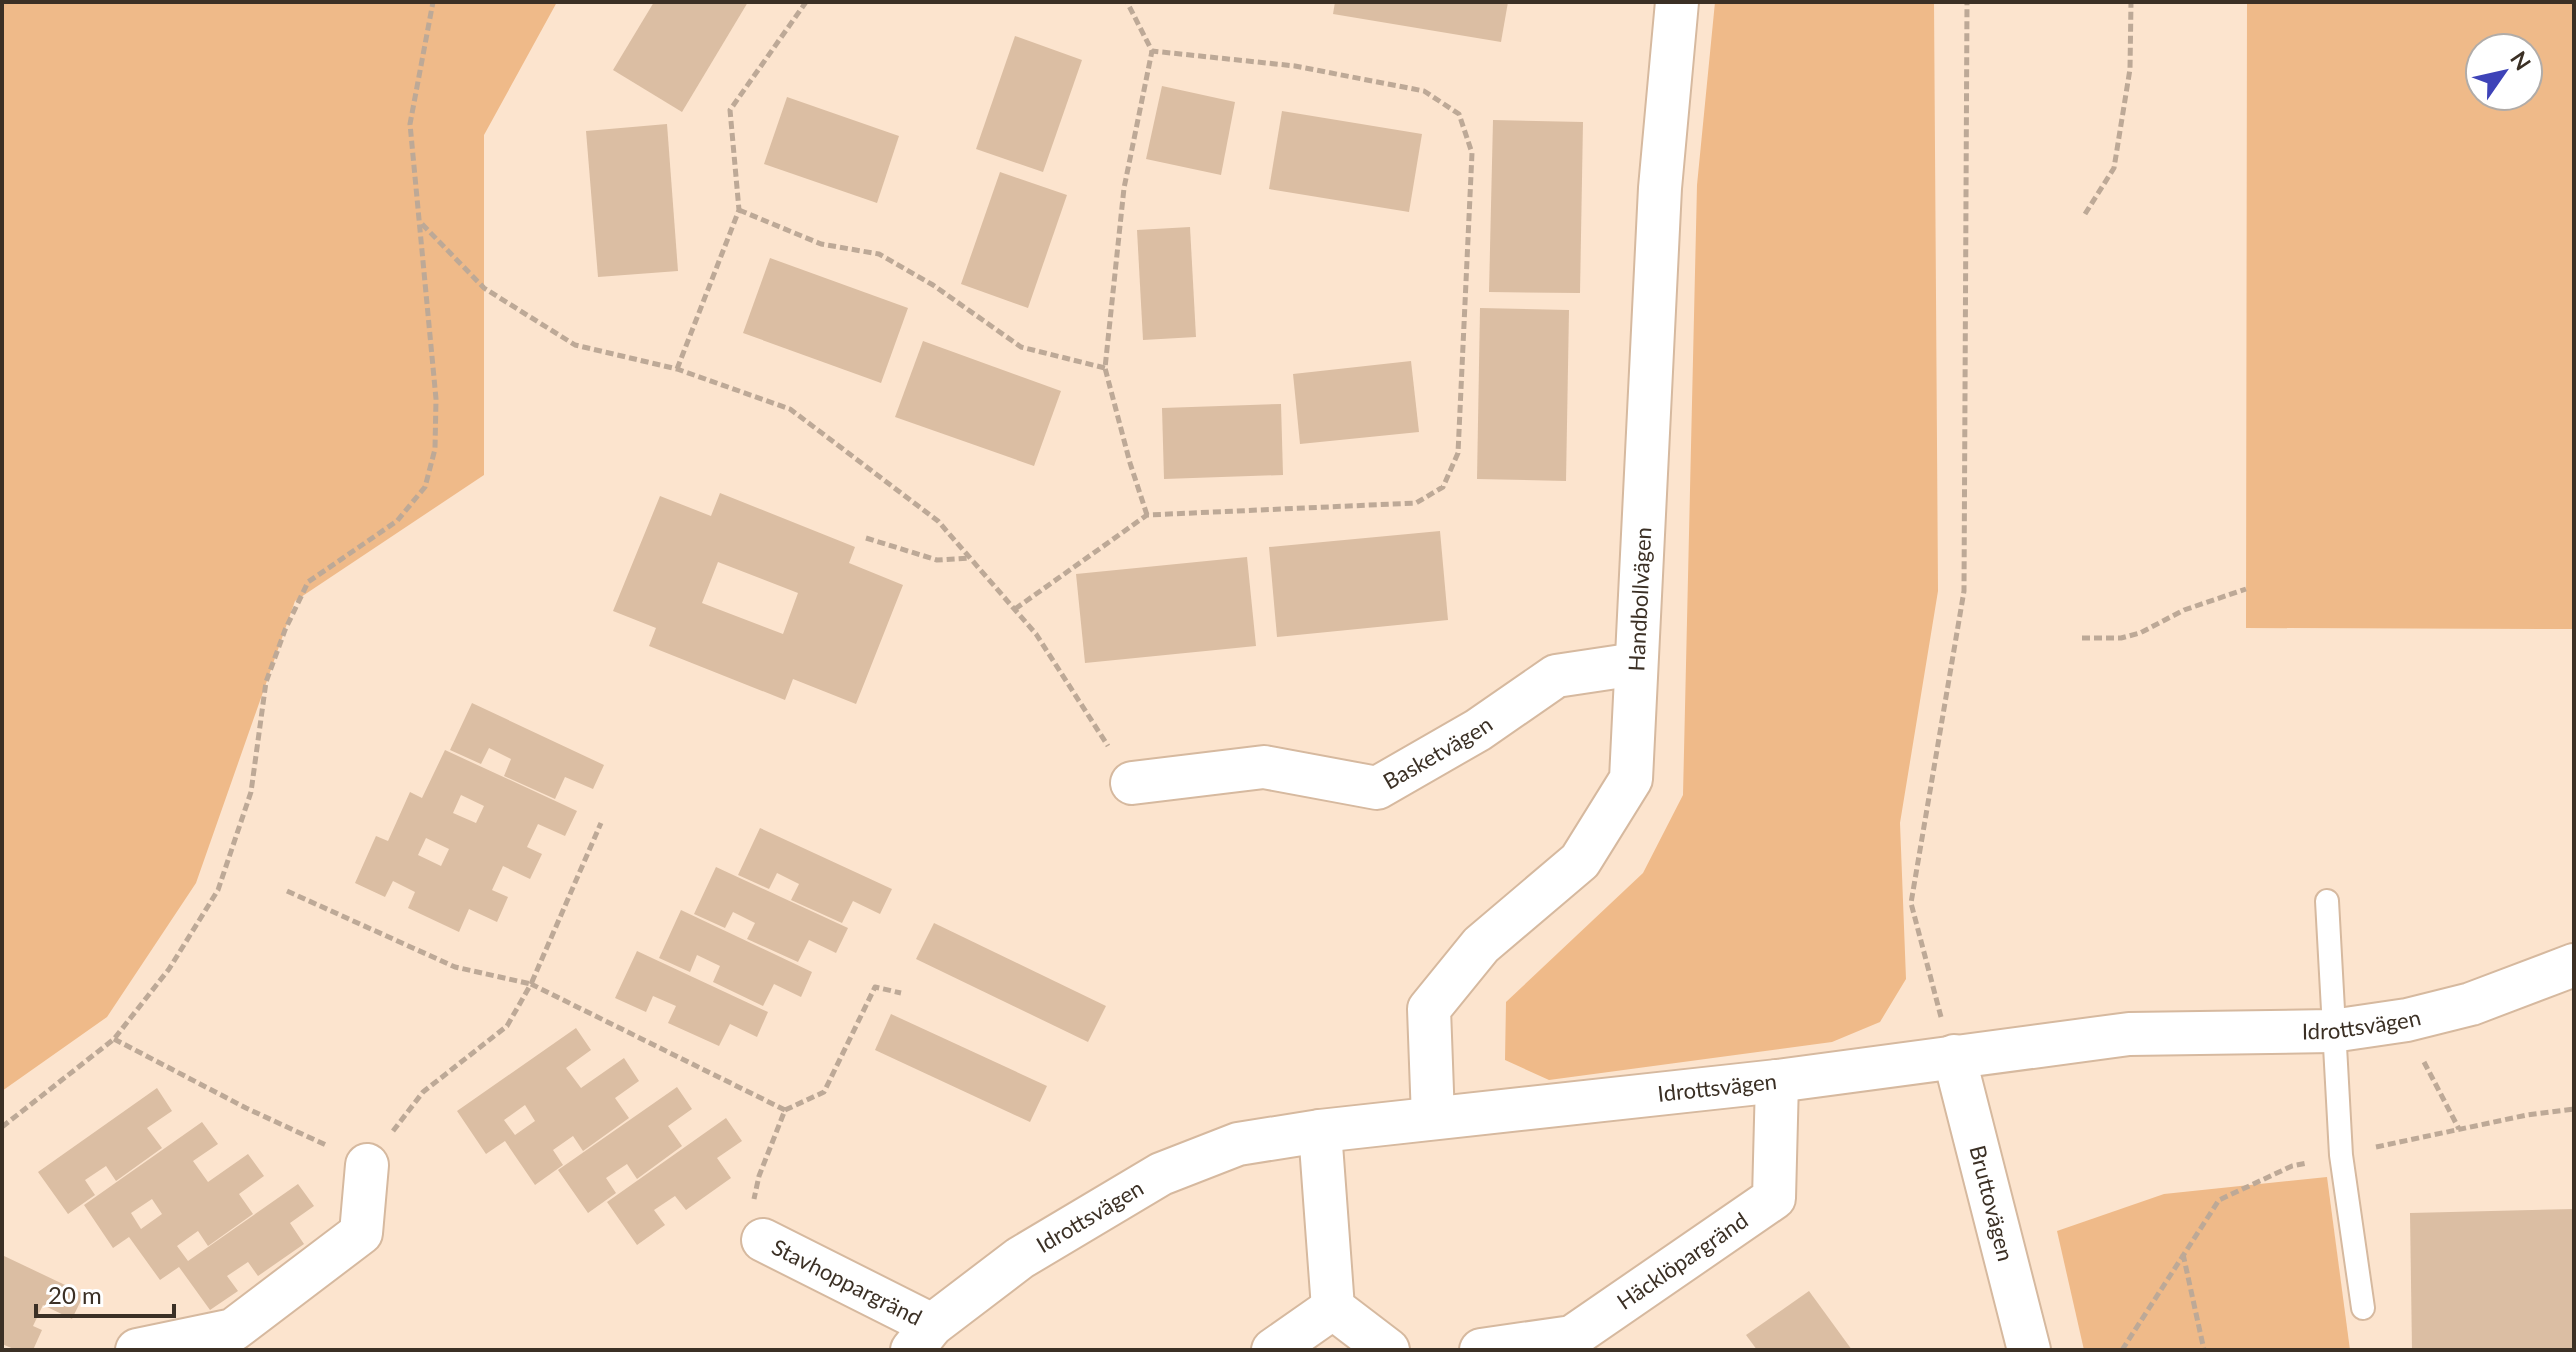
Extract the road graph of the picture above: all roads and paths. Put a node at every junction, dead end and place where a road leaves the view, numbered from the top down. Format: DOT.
graph roads {
  1 [pos="433,2"];
  2 [pos="806,2"];
  3 [pos="1127,2"];
  4 [pos="1677,2"];
  5 [pos="1967,2"];
  6 [pos="2131,2"];
  7 [pos="1152,51"];
  8 [pos="739,210"];
  9 [pos="2085,214"];
  10 [pos="421,223"];
  11 [pos="1105,368"];
  12 [pos="677,369"];
  13 [pos="1147,515"];
  14 [pos="866,538"];
  15 [pos="970,558"];
  16 [pos="2246,589"];
  17 [pos="1015,609"];
  18 [pos="2082,638"];
  19 [pos="1636,664"];
  20 [pos="1132,783"];
  21 [pos="601,823"];
  22 [pos="287,891"];
  23 [pos="2327,901"];
  24 [pos="2574,965"];
  25 [pos="531,984"];
  26 [pos="901,993"];
  27 [pos="2332,1031"];
  28 [pos="114,1039"];
  29 [pos="1954,1056"];
  30 [pos="1777,1081"];
  31 [pos="785,1110"];
  32 [pos="1433,1118"];
  33 [pos="2,1127"];
  34 [pos="1320,1131"];
  35 [pos="367,1165"];
  36 [pos="763,1240"];
  37 [pos="2183,1254"];
  38 [pos="1333,1308"];
  39 [pos="2363,1308"];
  40 [pos="922,1337"];
  41 [pos="137,1350"];
  42 [pos="1273,1350"];
  43 [pos="1388,1350"];
  44 [pos="1481,1350"];
  45 [pos="2029,1350"];
  46 [pos="2204,1350"];
  1 -- 10 [label="path"];
  2 -- 8 [label="path"];
  3 -- 7 [label="path"];
  4 -- 19 [label="street, Handbollvägen"];
  5 -- 29 [label="path"];
  6 -- 9 [label="path"];
  7 -- 11 [label="path"];
  7 -- 13 [label="path"];
  8 -- 11 [label="path"];
  8 -- 12 [label="path"];
  10 -- 12 [label="path"];
  10 -- 28 [label="path"];
  11 -- 13 [label="path"];
  12 -- 15 [label="path"];
  13 -- 17 [label="path"];
  14 -- 15 [label="path"];
  15 -- 17 [label="path"];
  16 -- 18 [label="path"];
  17 -- 20 [label="path"];
  19 -- 20 [label="street, Basketvägen"];
  19 -- 32 [label="street, Handbollvägen"];
  21 -- 25 [label="path"];
  22 -- 25 [label="path"];
  23 -- 27 [label="lane"];
  24 -- 27 [label="street, Idrottsvägen"];
  25 -- 31 [label="path"];
  25 -- 35 [label="path"];
  26 -- 31 [label="path"];
  27 -- 29 [label="street, Idrottsvägen"];
  27 -- 39 [label="lane"];
  28 -- 33 [label="path"];
  28 -- 35 [label="path"];
  29 -- 30 [label="street, Idrottsvägen"];
  29 -- 45 [label="street, Bruttovägen"];
  30 -- 32 [label="street, Idrottsvägen"];
  30 -- 44 [label="street, Häcklöpargränd"];
  31 -- 36 [label="path"];
  32 -- 34 [label="street, Idrottsvägen"];
  34 -- 38 [label="street"];
  34 -- 40 [label="street, Idrottsvägen"];
  35 -- 41 [label="street"];
  36 -- 40 [label="street, Stavhoppargränd"];
  37 -- 46 [label="path"];
  38 -- 42 [label="street"];
  38 -- 43 [label="street"];
}
